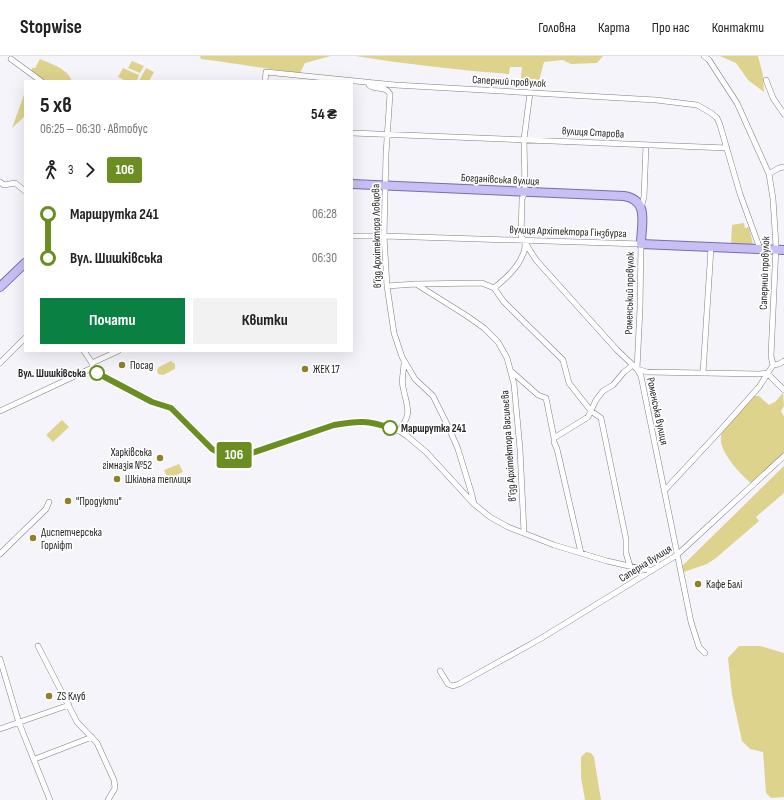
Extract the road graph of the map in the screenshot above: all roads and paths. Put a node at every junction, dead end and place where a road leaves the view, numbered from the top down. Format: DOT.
graph roads {
  1 [pos="704,56"];
  2 [pos="11,59"];
  3 [pos="40,80"];
  4 [pos="265,80"];
  5 [pos="348,80"];
  6 [pos="353,80"];
  7 [pos="766,80"];
  8 [pos="369,82"];
  9 [pos="530,93"];
  10 [pos="784,114"];
  11 [pos="353,134"];
  12 [pos="386,135"];
  13 [pos="524,139"];
  14 [pos="646,145"];
  15 [pos="727,148"];
  16 [pos="784,167"];
  17 [pos="769,174"];
  18 [pos="0,182"];
  19 [pos="353,184"];
  20 [pos="385,185"];
  21 [pos="24,190"];
  22 [pos="525,192"];
  23 [pos="641,208"];
  24 [pos="353,236"];
  25 [pos="384,236"];
  26 [pos="525,241"];
  27 [pos="640,244"];
  28 [pos="711,248"];
  29 [pos="759,250"];
  30 [pos="780,250"];
  31 [pos="24,267"];
  32 [pos="416,284"];
  33 [pos="0,286"];
  34 [pos="386,286"];
  35 [pos="494,288"];
  36 [pos="24,339"];
  37 [pos="85,352"];
  38 [pos="116,352"];
  39 [pos="404,361"];
  40 [pos="784,361"];
  41 [pos="0,363"];
  42 [pos="773,365"];
  43 [pos="92,366"];
  44 [pos="635,367"];
  45 [pos="511,371"];
  46 [pos="703,373"];
  47 [pos="767,373"];
  48 [pos="784,390"];
  49 [pos="0,411"];
  50 [pos="591,411"];
  51 [pos="399,431"];
  52 [pos="554,438"];
  53 [pos="784,456"];
  54 [pos="664,490"];
  55 [pos="49,502"];
  56 [pos="474,504"];
  57 [pos="524,532"];
  58 [pos="581,553"];
  59 [pos="0,554"];
  60 [pos="677,555"];
  61 [pos="630,566"];
  62 [pos="651,571"];
  63 [pos="38,646"];
  64 [pos="705,653"];
  65 [pos="0,659"];
  66 [pos="440,671"];
  67 [pos="69,705"];
  68 [pos="20,723"];
  69 [pos="0,729"];
  70 [pos="92,737"];
  71 [pos="35,759"];
  72 [pos="50,800"];
  73 [pos="108,800"];
  1 -- 17 [label="street, Саперний провулок"];
  2 -- 3 [label="street"];
  4 -- 5 [label="street, Саперний провулок"];
  6 -- 8 [label="street, Саперний провулок"];
  7 -- 10 [label="street"];
  8 -- 9 [label="street, Саперний провулок"];
  8 -- 12 [label="street, в’їзд Архітектора Ловцова"];
  9 -- 13 [label="street"];
  9 -- 15 [label="street, Саперний провулок"];
  11 -- 12 [label="street, вулиця Старова"];
  12 -- 13 [label="street, вулиця Старова"];
  12 -- 20 [label="street, в’їзд Архітектора Ловцова"];
  13 -- 14 [label="street, вулиця Старова"];
  13 -- 22 [label="street"];
  14 -- 15 [label="street, вулиця Старова"];
  14 -- 23 [label="street, Роменський провулок"];
  15 -- 29 [label="street"];
  16 -- 17 [label="street"];
  17 -- 30 [label="street, Саперний провулок"];
  18 -- 21 [label="street"];
  19 -- 20 [label="main road, Богданівська вулиця"];
  20 -- 22 [label="main road, Богданівська вулиця"];
  20 -- 25 [label="street, в’їзд Архітектора Ловцова"];
  22 -- 23 [label="main road, Богданівська вулиця"];
  22 -- 26 [label="street"];
  23 -- 27 [label="main road, Роменський провулок"];
  24 -- 25 [label="street, вулиця Архітектора Гінзбурга"];
  25 -- 26 [label="street, вулиця Архітектора Гінзбурга"];
  25 -- 34 [label="street, в’їзд Архітектора Ловцова"];
  26 -- 27 [label="street, вулиця Архітектора Гінзбурга"];
  26 -- 35 [label="street"];
  26 -- 44 [label="street, Роменська вулиця"];
  27 -- 28 [label="main road, вулиця Архітектора Гінзбурга"];
  27 -- 44 [label="street, Роменський провулок"];
  28 -- 29 [label="main road, вулиця Архітектора Гінзбурга"];
  28 -- 46 [label="street"];
  29 -- 30 [label="main road, вулиця Архітектора Гінзбурга"];
  30 -- 42 [label="street, Саперний провулок"];
  31 -- 33 [label="main road"];
  32 -- 34 [label="street"];
  32 -- 35 [label="street"];
  32 -- 45 [label="street, в’їзд Архітектора Васильєва"];
  34 -- 39 [label="street, в’їзд Архітектора Ловцова"];
  35 -- 50 [label="street"];
  36 -- 41 [label="street"];
  37 -- 43 [label="street"];
  38 -- 43 [label="street"];
  39 -- 51 [label="street"];
  39 -- 56 [label="street, в’їзд Архітектора Ловцова"];
  40 -- 42 [label="street"];
  42 -- 47 [label="street"];
  43 -- 49 [label="street"];
  43 -- 51 [label="street"];
  44 -- 46 [label="street"];
  44 -- 50 [label="street"];
  44 -- 54 [label="street, Роменська вулиця"];
  45 -- 52 [label="street"];
  45 -- 57 [label="street, в’їзд Архітектора Васильєва"];
  46 -- 47 [label="street"];
  47 -- 48 [label="street"];
  47 -- 54 [label="street"];
  50 -- 52 [label="street"];
  50 -- 61 [label="street"];
  51 -- 56 [label="street"];
  52 -- 58 [label="street"];
  53 -- 60 [label="street, Саперна вулиця"];
  54 -- 60 [label="street, Роменська вулиця"];
  55 -- 59 [label="street"];
  56 -- 57 [label="street"];
  57 -- 58 [label="street"];
  58 -- 61 [label="street"];
  60 -- 62 [label="street, Саперна вулиця"];
  60 -- 64 [label="street, Роменська вулиця"];
  61 -- 62 [label="street"];
  62 -- 66 [label="street, Саперна вулиця"];
  63 -- 67 [label="street"];
  65 -- 68 [label="street"];
  67 -- 68 [label="street"];
  67 -- 70 [label="street"];
  68 -- 69 [label="street"];
  68 -- 71 [label="street"];
  70 -- 71 [label="street"];
  70 -- 73 [label="street"];
  71 -- 72 [label="street"];
}
